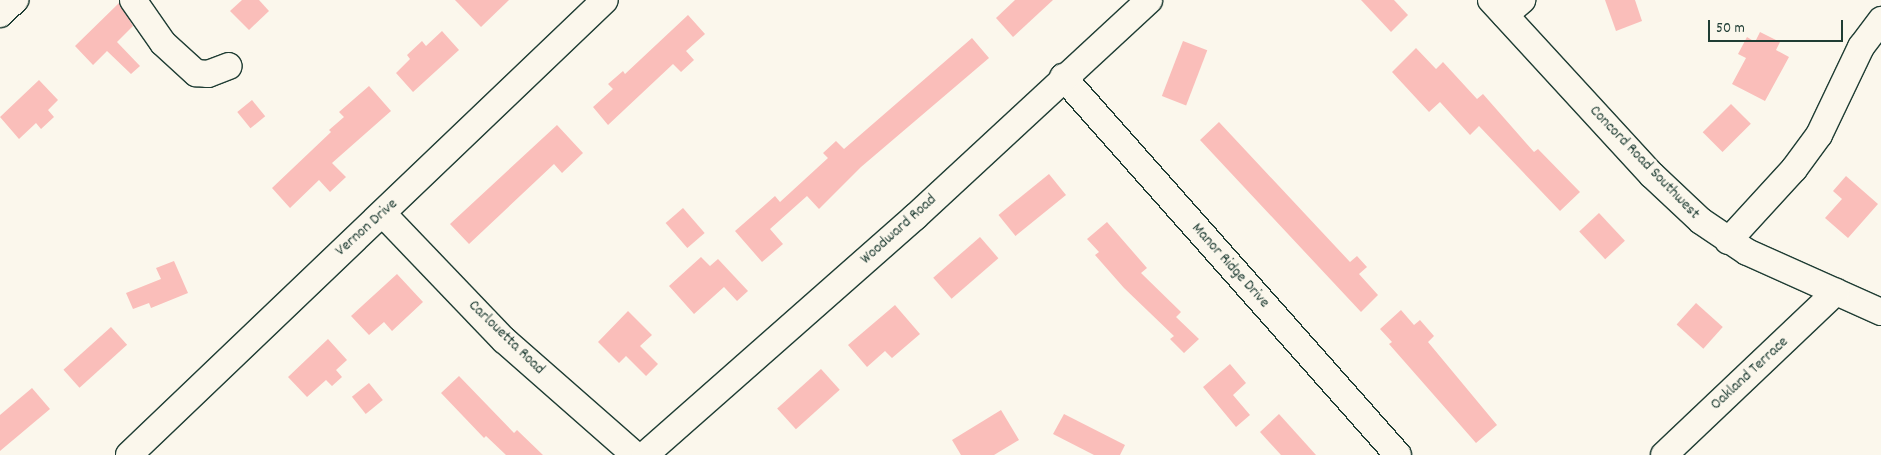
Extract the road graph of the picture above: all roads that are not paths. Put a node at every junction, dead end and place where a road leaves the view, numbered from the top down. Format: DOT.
graph roads {
  1 [pos="14,0"];
  2 [pos="133,0"];
  3 [pos="604,0"];
  4 [pos="1149,0"];
  5 [pos="1506,5"];
  6 [pos="0,14"];
  7 [pos="1881,20"];
  8 [pos="229,66"];
  9 [pos="1063,77"];
  10 [pos="383,214"];
  11 [pos="1728,241"];
  12 [pos="1836,292"];
  13 [pos="1881,312"];
  14 [pos="129,455"];
  15 [pos="635,455"];
  16 [pos="645,455"];
  17 [pos="1398,455"];
  18 [pos="1664,455"];
  1 -- 6 [label="street"];
  2 -- 8 [label="street"];
  3 -- 10 [label="street, Vernon Drive"];
  4 -- 9 [label="street, Woodward Road"];
  5 -- 11 [label="street, Concord Road Southwest"];
  7 -- 11 [label="street"];
  9 -- 16 [label="street, Woodward Road"];
  9 -- 17 [label="street, Manor Ridge Drive"];
  10 -- 14 [label="street, Vernon Drive"];
  10 -- 15 [label="street, Carlouetta Road"];
  11 -- 12 [label="street, Concord Road Southwest"];
  12 -- 13 [label="street, Concord Road Southwest"];
  12 -- 18 [label="street, Oakland Terrace"];
}
